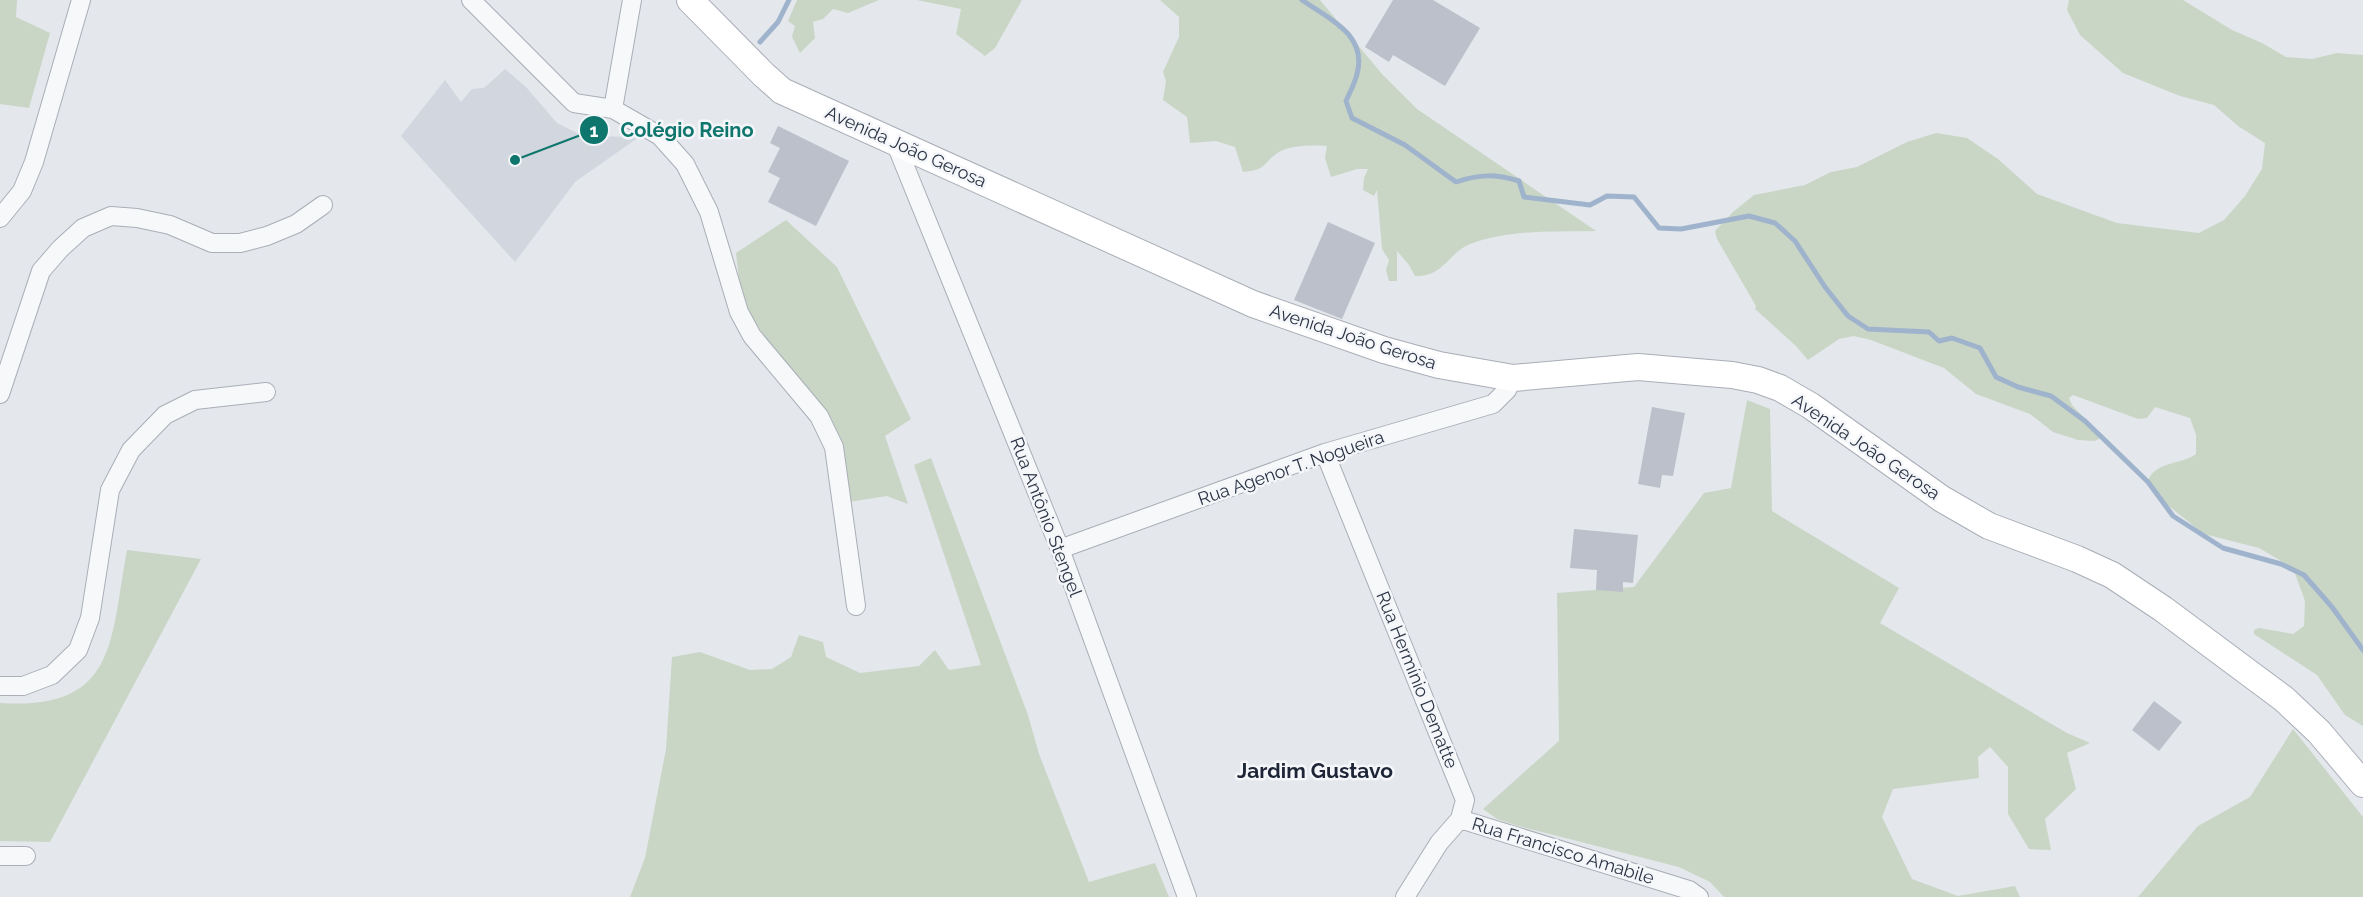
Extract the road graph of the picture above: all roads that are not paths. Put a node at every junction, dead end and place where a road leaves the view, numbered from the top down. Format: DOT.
graph roads {
  1 [pos="81,0"];
  2 [pos="471,0"];
  3 [pos="632,0"];
  4 [pos="690,0"];
  5 [pos="613,109"];
  6 [pos="895,142"];
  7 [pos="322,205"];
  8 [pos="0,218"];
  9 [pos="1513,378"];
  10 [pos="266,392"];
  11 [pos="0,394"];
  12 [pos="1325,453"];
  13 [pos="1060,549"];
  14 [pos="856,606"];
  15 [pos="0,686"];
  16 [pos="2363,784"];
  17 [pos="1460,819"];
  18 [pos="0,856"];
  19 [pos="26,856"];
  20 [pos="1690,895"];
  21 [pos="1187,897"];
  22 [pos="1405,897"];
  1 -- 8 [label="street"];
  2 -- 5 [label="street"];
  3 -- 5 [label="street"];
  4 -- 6 [label="main road, Avenida João Gerosa"];
  5 -- 14 [label="street"];
  6 -- 9 [label="main road, Avenida João Gerosa"];
  6 -- 13 [label="street, Rua Antônio Stengel"];
  7 -- 11 [label="street"];
  9 -- 12 [label="street, Rua Agenor T. Nogueira"];
  9 -- 16 [label="main road, Avenida João Gerosa"];
  10 -- 15 [label="street"];
  12 -- 13 [label="street, Rua Agenor T. Nogueira"];
  12 -- 17 [label="street, Rua Hermínio Dematte"];
  13 -- 21 [label="street, Rua Antônio Stengel"];
  17 -- 20 [label="street, Rua Francisco Amabile"];
  17 -- 22 [label="street"];
  18 -- 19 [label="street"];
}
